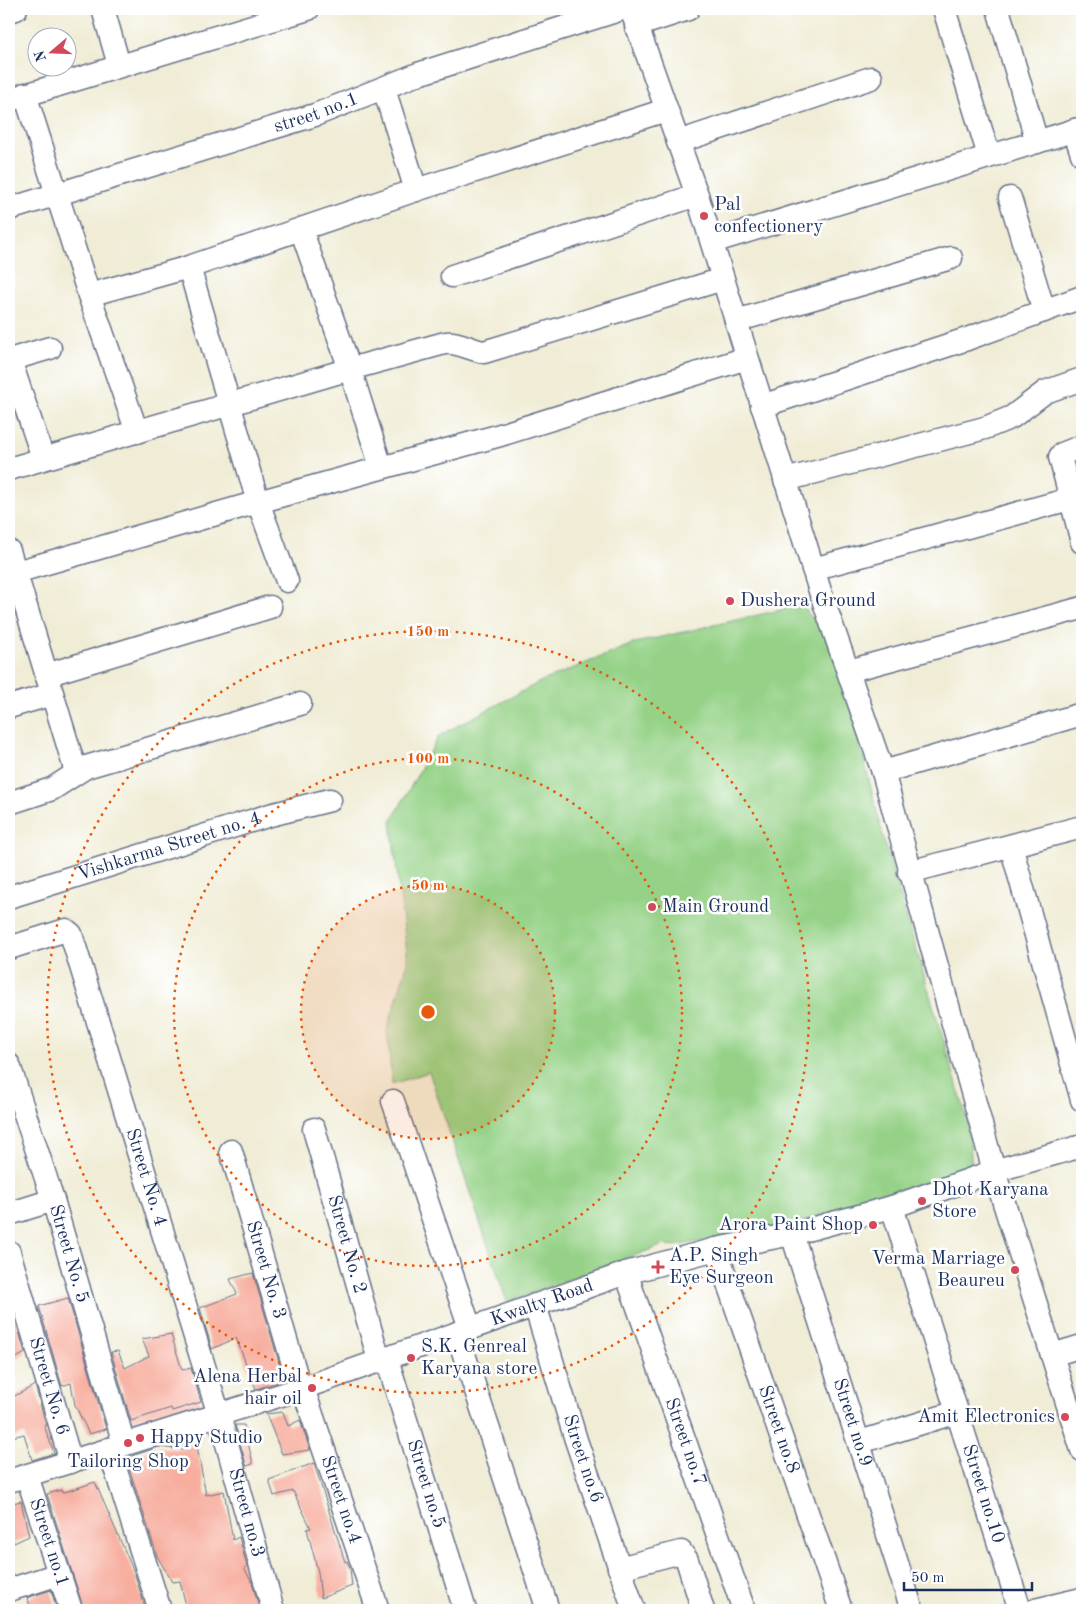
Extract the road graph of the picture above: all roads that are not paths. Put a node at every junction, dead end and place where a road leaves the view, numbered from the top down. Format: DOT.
graph roads {
  1 [pos="16,9"];
  2 [pos="103,9"];
  3 [pos="308,9"];
  4 [pos="622,9"];
  5 [pos="688,9"];
  6 [pos="944,9"];
  7 [pos="998,9"];
  8 [pos="9,11"];
  9 [pos="634,18"];
  10 [pos="120,66"];
  11 [pos="871,78"];
  12 [pos="384,89"];
  13 [pos="17,97"];
  14 [pos="666,110"];
  15 [pos="1078,129"];
  16 [pos="678,142"];
  17 [pos="1037,142"];
  18 [pos="1082,154"];
  19 [pos="989,156"];
  20 [pos="416,190"];
  21 [pos="58,192"];
  22 [pos="697,194"];
  23 [pos="1010,198"];
  24 [pos="9,208"];
  25 [pos="301,229"];
  26 [pos="712,242"];
  27 [pos="951,258"];
  28 [pos="190,267"];
  29 [pos="452,276"];
  30 [pos="723,279"];
  31 [pos="89,294"];
  32 [pos="1082,297"];
  33 [pos="1044,311"];
  34 [pos="736,321"];
  35 [pos="50,348"];
  36 [pos="747,358"];
  37 [pos="9,360"];
  38 [pos="350,368"];
  39 [pos="1082,379"];
  40 [pos="229,404"];
  41 [pos="762,406"];
  42 [pos="136,432"];
  43 [pos="1082,446"];
  44 [pos="43,458"];
  45 [pos="381,467"];
  46 [pos="9,469"];
  47 [pos="785,480"];
  48 [pos="1070,499"];
  49 [pos="258,502"];
  50 [pos="1081,532"];
  51 [pos="9,550"];
  52 [pos="813,569"];
  53 [pos="12,574"];
  54 [pos="287,581"];
  55 [pos="270,607"];
  56 [pos="1082,608"];
  57 [pos="848,671"];
  58 [pos="49,684"];
  59 [pos="300,704"];
  60 [pos="9,707"];
  61 [pos="1082,714"];
  62 [pos="76,772"];
  63 [pos="883,772"];
  64 [pos="330,800"];
  65 [pos="9,803"];
  66 [pos="1082,827"];
  67 [pos="1011,846"];
  68 [pos="909,872"];
  69 [pos="9,897"];
  70 [pos="9,948"];
  71 [pos="9,1065"];
  72 [pos="1082,1100"];
  73 [pos="393,1101"];
  74 [pos="314,1129"];
  75 [pos="1082,1146"];
  76 [pos="231,1151"];
  77 [pos="994,1171"];
  78 [pos="53,1200"];
  79 [pos="892,1207"];
  80 [pos="9,1214"];
  81 [pos="792,1234"];
  82 [pos="716,1249"];
  83 [pos="9,1252"];
  84 [pos="626,1273"];
  85 [pos="535,1305"];
  86 [pos="463,1331"];
  87 [pos="1082,1346"];
  88 [pos="1052,1355"];
  89 [pos="383,1359"];
  90 [pos="302,1388"];
  91 [pos="957,1412"];
  92 [pos="219,1415"];
  93 [pos="860,1442"];
  94 [pos="117,1447"];
  95 [pos="1082,1450"];
  96 [pos="71,1462"];
  97 [pos="18,1478"];
  98 [pos="619,1568"];
  99 [pos="59,1574"];
  100 [pos="9,1590"];
  101 [pos="1082,1599"];
  102 [pos="71,1610"];
  103 [pos="160,1610"];
  104 [pos="273,1610"];
  105 [pos="378,1610"];
  106 [pos="465,1610"];
  107 [pos="548,1610"];
  108 [pos="634,1610"];
  109 [pos="703,1610"];
  110 [pos="744,1610"];
  111 [pos="841,1610"];
  112 [pos="912,1610"];
  113 [pos="1020,1610"];
  114 [pos="1035,1610"];
  1 -- 8 [label="street"];
  2 -- 10 [label="street"];
  3 -- 10 [label="street"];
  4 -- 12 [label="street, street no.1"];
  5 -- 9 [label="street"];
  6 -- 19 [label="street"];
  7 -- 17 [label="street"];
  9 -- 14 [label="street"];
  10 -- 13 [label="street"];
  11 -- 16 [label="street"];
  12 -- 20 [label="street"];
  12 -- 21 [label="street, street no.1"];
  13 -- 21 [label="street"];
  14 -- 16 [label="street"];
  14 -- 20 [label="street"];
  15 -- 17 [label="street"];
  15 -- 18 [label="street"];
  16 -- 22 [label="street"];
  17 -- 19 [label="street"];
  19 -- 26 [label="street"];
  20 -- 25 [label="street"];
  21 -- 24 [label="street, street no.1"];
  21 -- 31 [label="street"];
  22 -- 26 [label="street"];
  22 -- 29 [label="street"];
  23 -- 33 [label="street"];
  25 -- 28 [label="street"];
  25 -- 38 [label="street"];
  26 -- 30 [label="street"];
  27 -- 34 [label="street"];
  28 -- 31 [label="street"];
  28 -- 40 [label="street"];
  30 -- 34 [label="street"];
  30 -- 38 [label="street"];
  31 -- 42 [label="street"];
  32 -- 33 [label="street"];
  33 -- 41 [label="street"];
  34 -- 36 [label="street"];
  35 -- 37 [label="street"];
  36 -- 41 [label="street"];
  36 -- 45 [label="street"];
  37 -- 44 [label="street"];
  38 -- 40 [label="street"];
  38 -- 45 [label="street"];
  39 -- 47 [label="street"];
  40 -- 42 [label="street"];
  40 -- 49 [label="street"];
  41 -- 47 [label="street"];
  42 -- 44 [label="street"];
  43 -- 48 [label="street"];
  44 -- 46 [label="street"];
  45 -- 49 [label="street"];
  47 -- 52 [label="street"];
  48 -- 50 [label="street"];
  48 -- 52 [label="street"];
  49 -- 53 [label="street"];
  49 -- 54 [label="street"];
  51 -- 53 [label="street"];
  52 -- 57 [label="street"];
  53 -- 58 [label="street"];
  55 -- 58 [label="street"];
  56 -- 57 [label="street"];
  57 -- 63 [label="street"];
  58 -- 60 [label="street"];
  58 -- 62 [label="street"];
  59 -- 62 [label="street"];
  61 -- 63 [label="street"];
  62 -- 65 [label="street"];
  63 -- 68 [label="street"];
  64 -- 69 [label="street, Vishkarma Street no. 4"];
  66 -- 67 [label="street"];
  67 -- 68 [label="street"];
  67 -- 72 [label="street"];
  68 -- 77 [label="street"];
  70 -- 92 [label="street, Street No. 4"];
  71 -- 78 [label="street, Street No. 5"];
  73 -- 86 [label="street"];
  74 -- 89 [label="street, Street No. 2"];
  75 -- 77 [label="street, Kwalty Road"];
  76 -- 90 [label="street, Street No. 3"];
  77 -- 79 [label="street, Kwalty Road"];
  77 -- 88 [label="street"];
  78 -- 80 [label="street"];
  78 -- 94 [label="street, Street No. 5"];
  79 -- 81 [label="street, Kwalty Road"];
  79 -- 91 [label="street, Street no.10"];
  81 -- 82 [label="street, Kwalty Road"];
  81 -- 93 [label="street, Street no.9"];
  82 -- 84 [label="street, Kwalty Road"];
  82 -- 111 [label="street, Street no.8"];
  83 -- 96 [label="street, Street No. 6"];
  84 -- 85 [label="street, Kwalty Road"];
  84 -- 110 [label="street, Street no.7"];
  85 -- 86 [label="street, Kwalty Road"];
  85 -- 98 [label="street, Street no.6"];
  86 -- 89 [label="street, Kwalty Road"];
  86 -- 107 [label="street"];
  87 -- 88 [label="street"];
  88 -- 95 [label="street"];
  89 -- 90 [label="street, Kwalty Road"];
  89 -- 106 [label="street, Street no.5"];
  90 -- 92 [label="street, Kwalty Road"];
  90 -- 105 [label="street, Street no.4"];
  91 -- 93 [label="street"];
  91 -- 113 [label="street, Street no.10"];
  92 -- 94 [label="street, Kwalty Road"];
  92 -- 104 [label="street, Street no.3"];
  93 -- 112 [label="street, Street no.9"];
  94 -- 96 [label="street, Kwalty Road"];
  94 -- 103 [label="street, Street No. 5"];
  96 -- 97 [label="street, Kwalty Road"];
  97 -- 99 [label="street, Street no.1"];
  98 -- 108 [label="street, Street no.6"];
  98 -- 109 [label="street"];
  99 -- 100 [label="street"];
  99 -- 102 [label="street, Street no.1"];
  101 -- 114 [label="street"];
}
